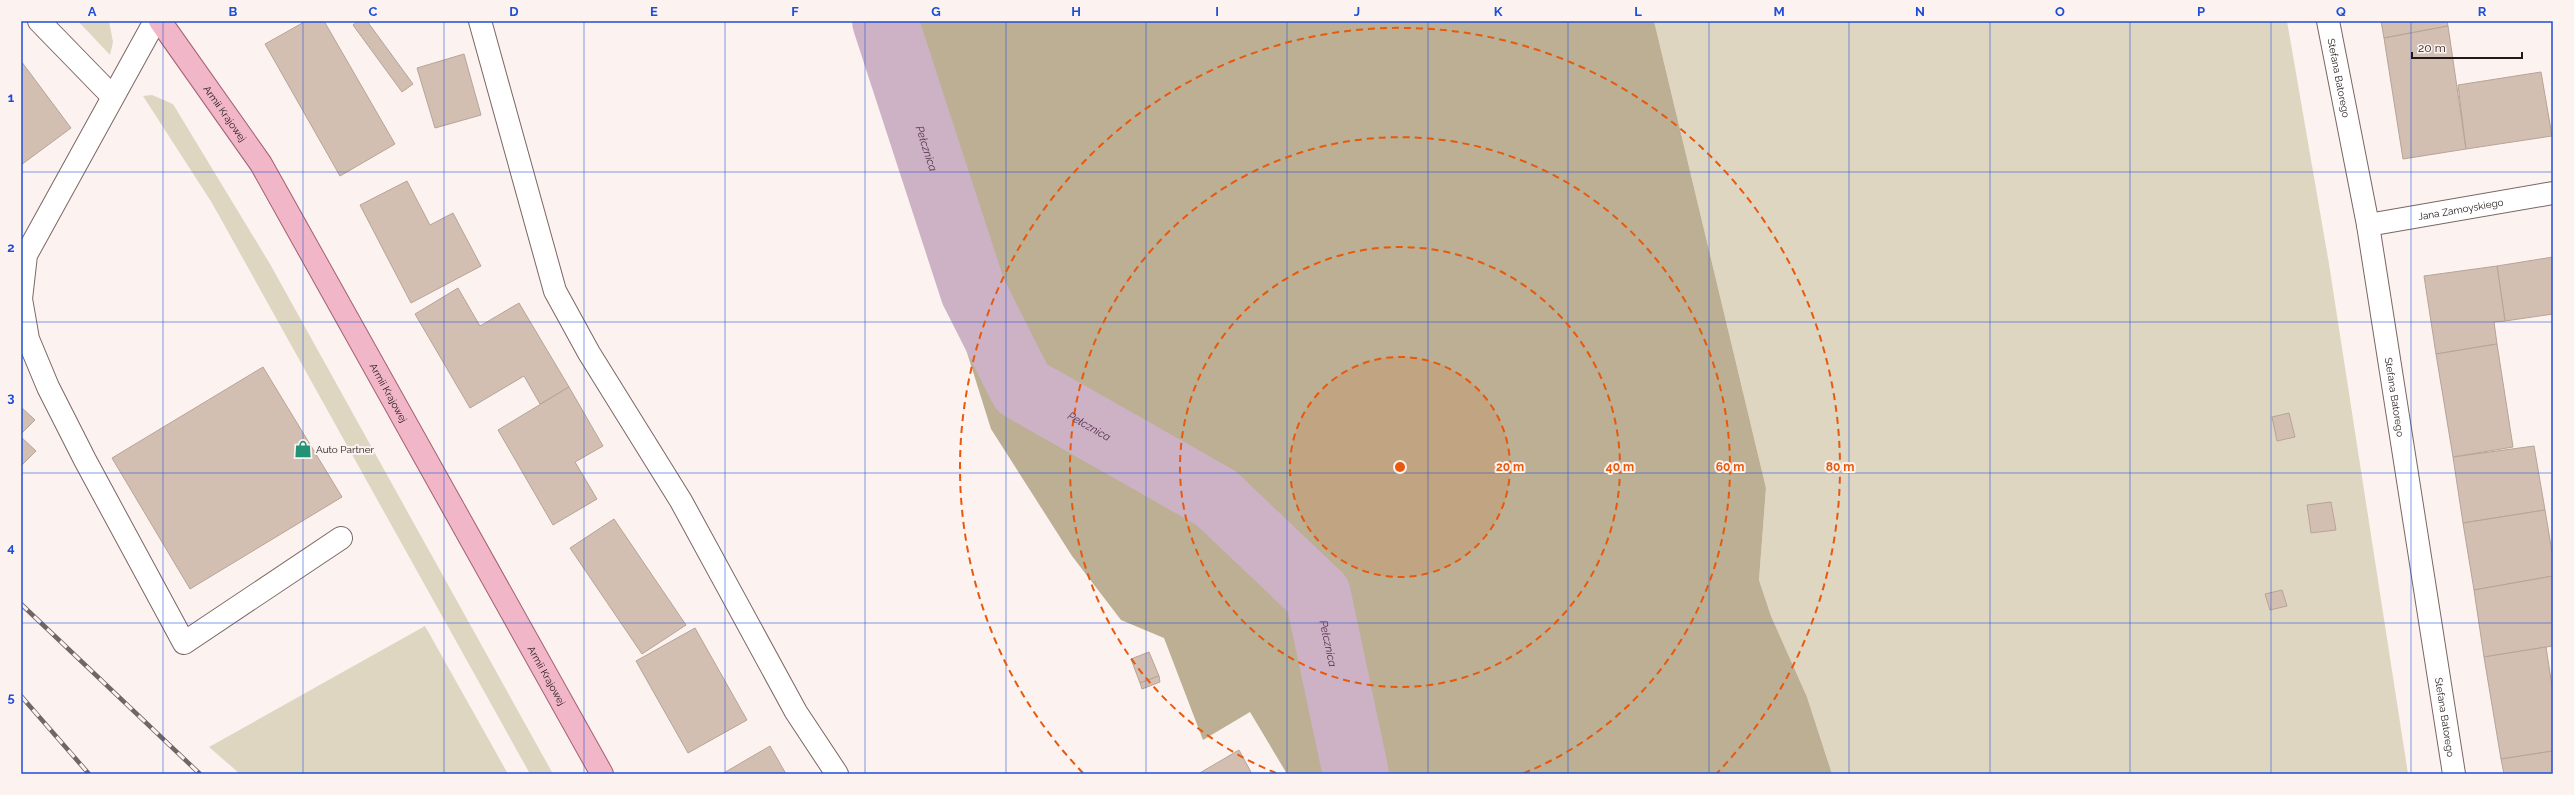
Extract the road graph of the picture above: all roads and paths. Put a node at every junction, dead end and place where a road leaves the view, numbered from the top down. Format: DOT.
graph roads {
  1 [pos="39,21"];
  2 [pos="155,21"];
  3 [pos="160,21"];
  4 [pos="480,21"];
  5 [pos="2328,21"];
  6 [pos="112,96"];
  7 [pos="2553,193"];
  8 [pos="2368,224"];
  9 [pos="341,538"];
  10 [pos="602,774"];
  11 [pos="837,774"];
  12 [pos="2454,774"];
  1 -- 6 [label="street"];
  2 -- 6 [label="street"];
  3 -- 10 [label="main road, Armii Krajowej"];
  4 -- 11 [label="street"];
  5 -- 8 [label="street, Stefana Batorego"];
  6 -- 9 [label="street"];
  7 -- 8 [label="street, Jana Zamoyskiego"];
  8 -- 12 [label="street, Stefana Batorego"];
}
